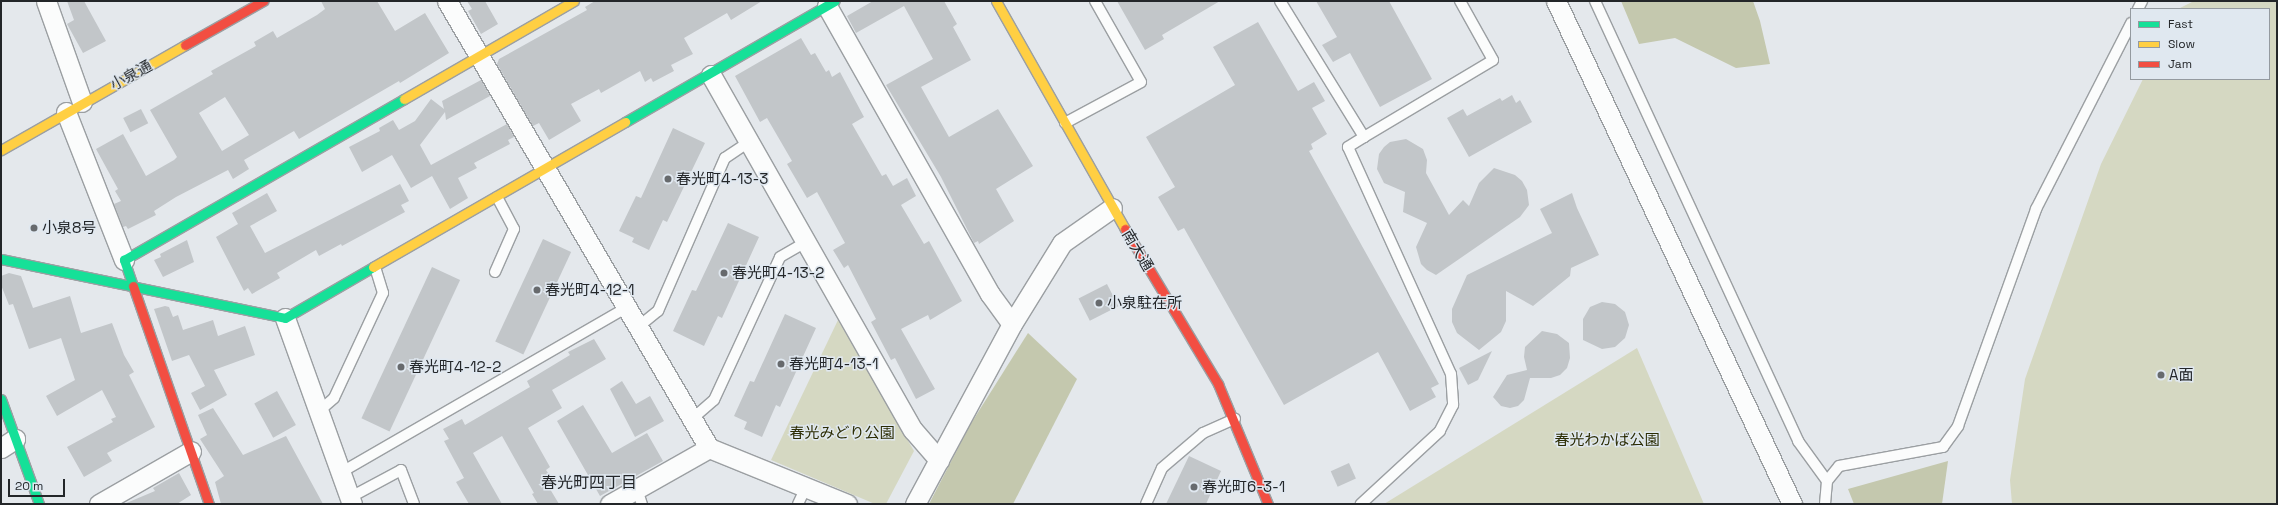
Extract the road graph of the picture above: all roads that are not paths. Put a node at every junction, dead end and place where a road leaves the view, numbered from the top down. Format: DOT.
graph roads {
  1 [pos="46,1"];
  2 [pos="263,1"];
  3 [pos="447,1"];
  4 [pos="574,1"];
  5 [pos="996,1"];
  6 [pos="1095,1"];
  7 [pos="1280,1"];
  8 [pos="1460,1"];
  9 [pos="1556,1"];
  10 [pos="1595,1"];
  11 [pos="831,3"];
  12 [pos="2130,25"];
  13 [pos="478,57"];
  14 [pos="711,75"];
  15 [pos="82,102"];
  16 [pos="66,112"];
  17 [pos="1065,123"];
  18 [pos="1364,137"];
  19 [pos="749,142"];
  20 [pos="1,150"];
  21 [pos="544,170"];
  22 [pos="497,197"];
  23 [pos="1112,208"];
  24 [pos="806,242"];
  25 [pos="1,259"];
  26 [pos="124,260"];
  27 [pos="375,267"];
  28 [pos="495,272"];
  29 [pos="131,285"];
  30 [pos="627,307"];
  31 [pos="285,318"];
  32 [pos="1012,324"];
  33 [pos="638,327"];
  34 [pos="1,399"];
  35 [pos="318,412"];
  36 [pos="692,418"];
  37 [pos="1235,419"];
  38 [pos="8,444"];
  39 [pos="709,448"];
  40 [pos="191,451"];
  41 [pos="939,460"];
  42 [pos="340,473"];
  43 [pos="1827,481"];
  44 [pos="640,496"];
  45 [pos="802,496"];
  46 [pos="350,501"];
  47 [pos="39,504"];
  48 [pos="100,504"];
  49 [pos="209,504"];
  50 [pos="414,504"];
  51 [pos="610,504"];
  52 [pos="847,504"];
  53 [pos="915,504"];
  54 [pos="1146,504"];
  55 [pos="1268,504"];
  56 [pos="1361,504"];
  57 [pos="1792,504"];
  58 [pos="1825,504"];
  1 -- 15 [label="street"];
  2 -- 15 [label="street, 小泉通"];
  3 -- 13 [label="street"];
  4 -- 13 [label="street"];
  5 -- 17 [label="street, 南大通"];
  6 -- 17 [label="lane"];
  7 -- 18 [label="lane"];
  8 -- 18 [label="lane"];
  9 -- 57 [label="street"];
  10 -- 43 [label="lane"];
  11 -- 14 [label="street"];
  11 -- 32 [label="street"];
  12 -- 43 [label="lane"];
  13 -- 21 [label="street"];
  13 -- 26 [label="street"];
  14 -- 19 [label="street"];
  14 -- 21 [label="street"];
  15 -- 16 [label="street, 小泉通"];
  16 -- 20 [label="street, 小泉通"];
  16 -- 26 [label="street"];
  17 -- 23 [label="street, 南大通"];
  18 -- 56 [label="lane"];
  19 -- 24 [label="street"];
  19 -- 33 [label="lane"];
  21 -- 22 [label="street"];
  21 -- 30 [label="street"];
  22 -- 27 [label="street"];
  22 -- 28 [label="lane"];
  23 -- 32 [label="street"];
  23 -- 37 [label="street, 南大通"];
  24 -- 36 [label="lane"];
  24 -- 41 [label="street"];
  25 -- 29 [label="street"];
  26 -- 29 [label="street"];
  27 -- 31 [label="street"];
  27 -- 35 [label="lane"];
  29 -- 31 [label="street"];
  29 -- 40 [label="street"];
  30 -- 33 [label="street"];
  30 -- 42 [label="lane"];
  31 -- 35 [label="street"];
  32 -- 41 [label="street"];
  33 -- 36 [label="street"];
  34 -- 38 [label="street"];
  35 -- 42 [label="street"];
  36 -- 39 [label="street"];
  37 -- 54 [label="lane"];
  37 -- 55 [label="street, 南大通"];
  38 -- 47 [label="street"];
  39 -- 44 [label="street"];
  39 -- 45 [label="street"];
  40 -- 48 [label="street"];
  40 -- 49 [label="street"];
  41 -- 53 [label="street"];
  42 -- 46 [label="street"];
  43 -- 58 [label="lane"];
  44 -- 51 [label="street"];
  45 -- 52 [label="street"];
  46 -- 50 [label="lane"];
}
